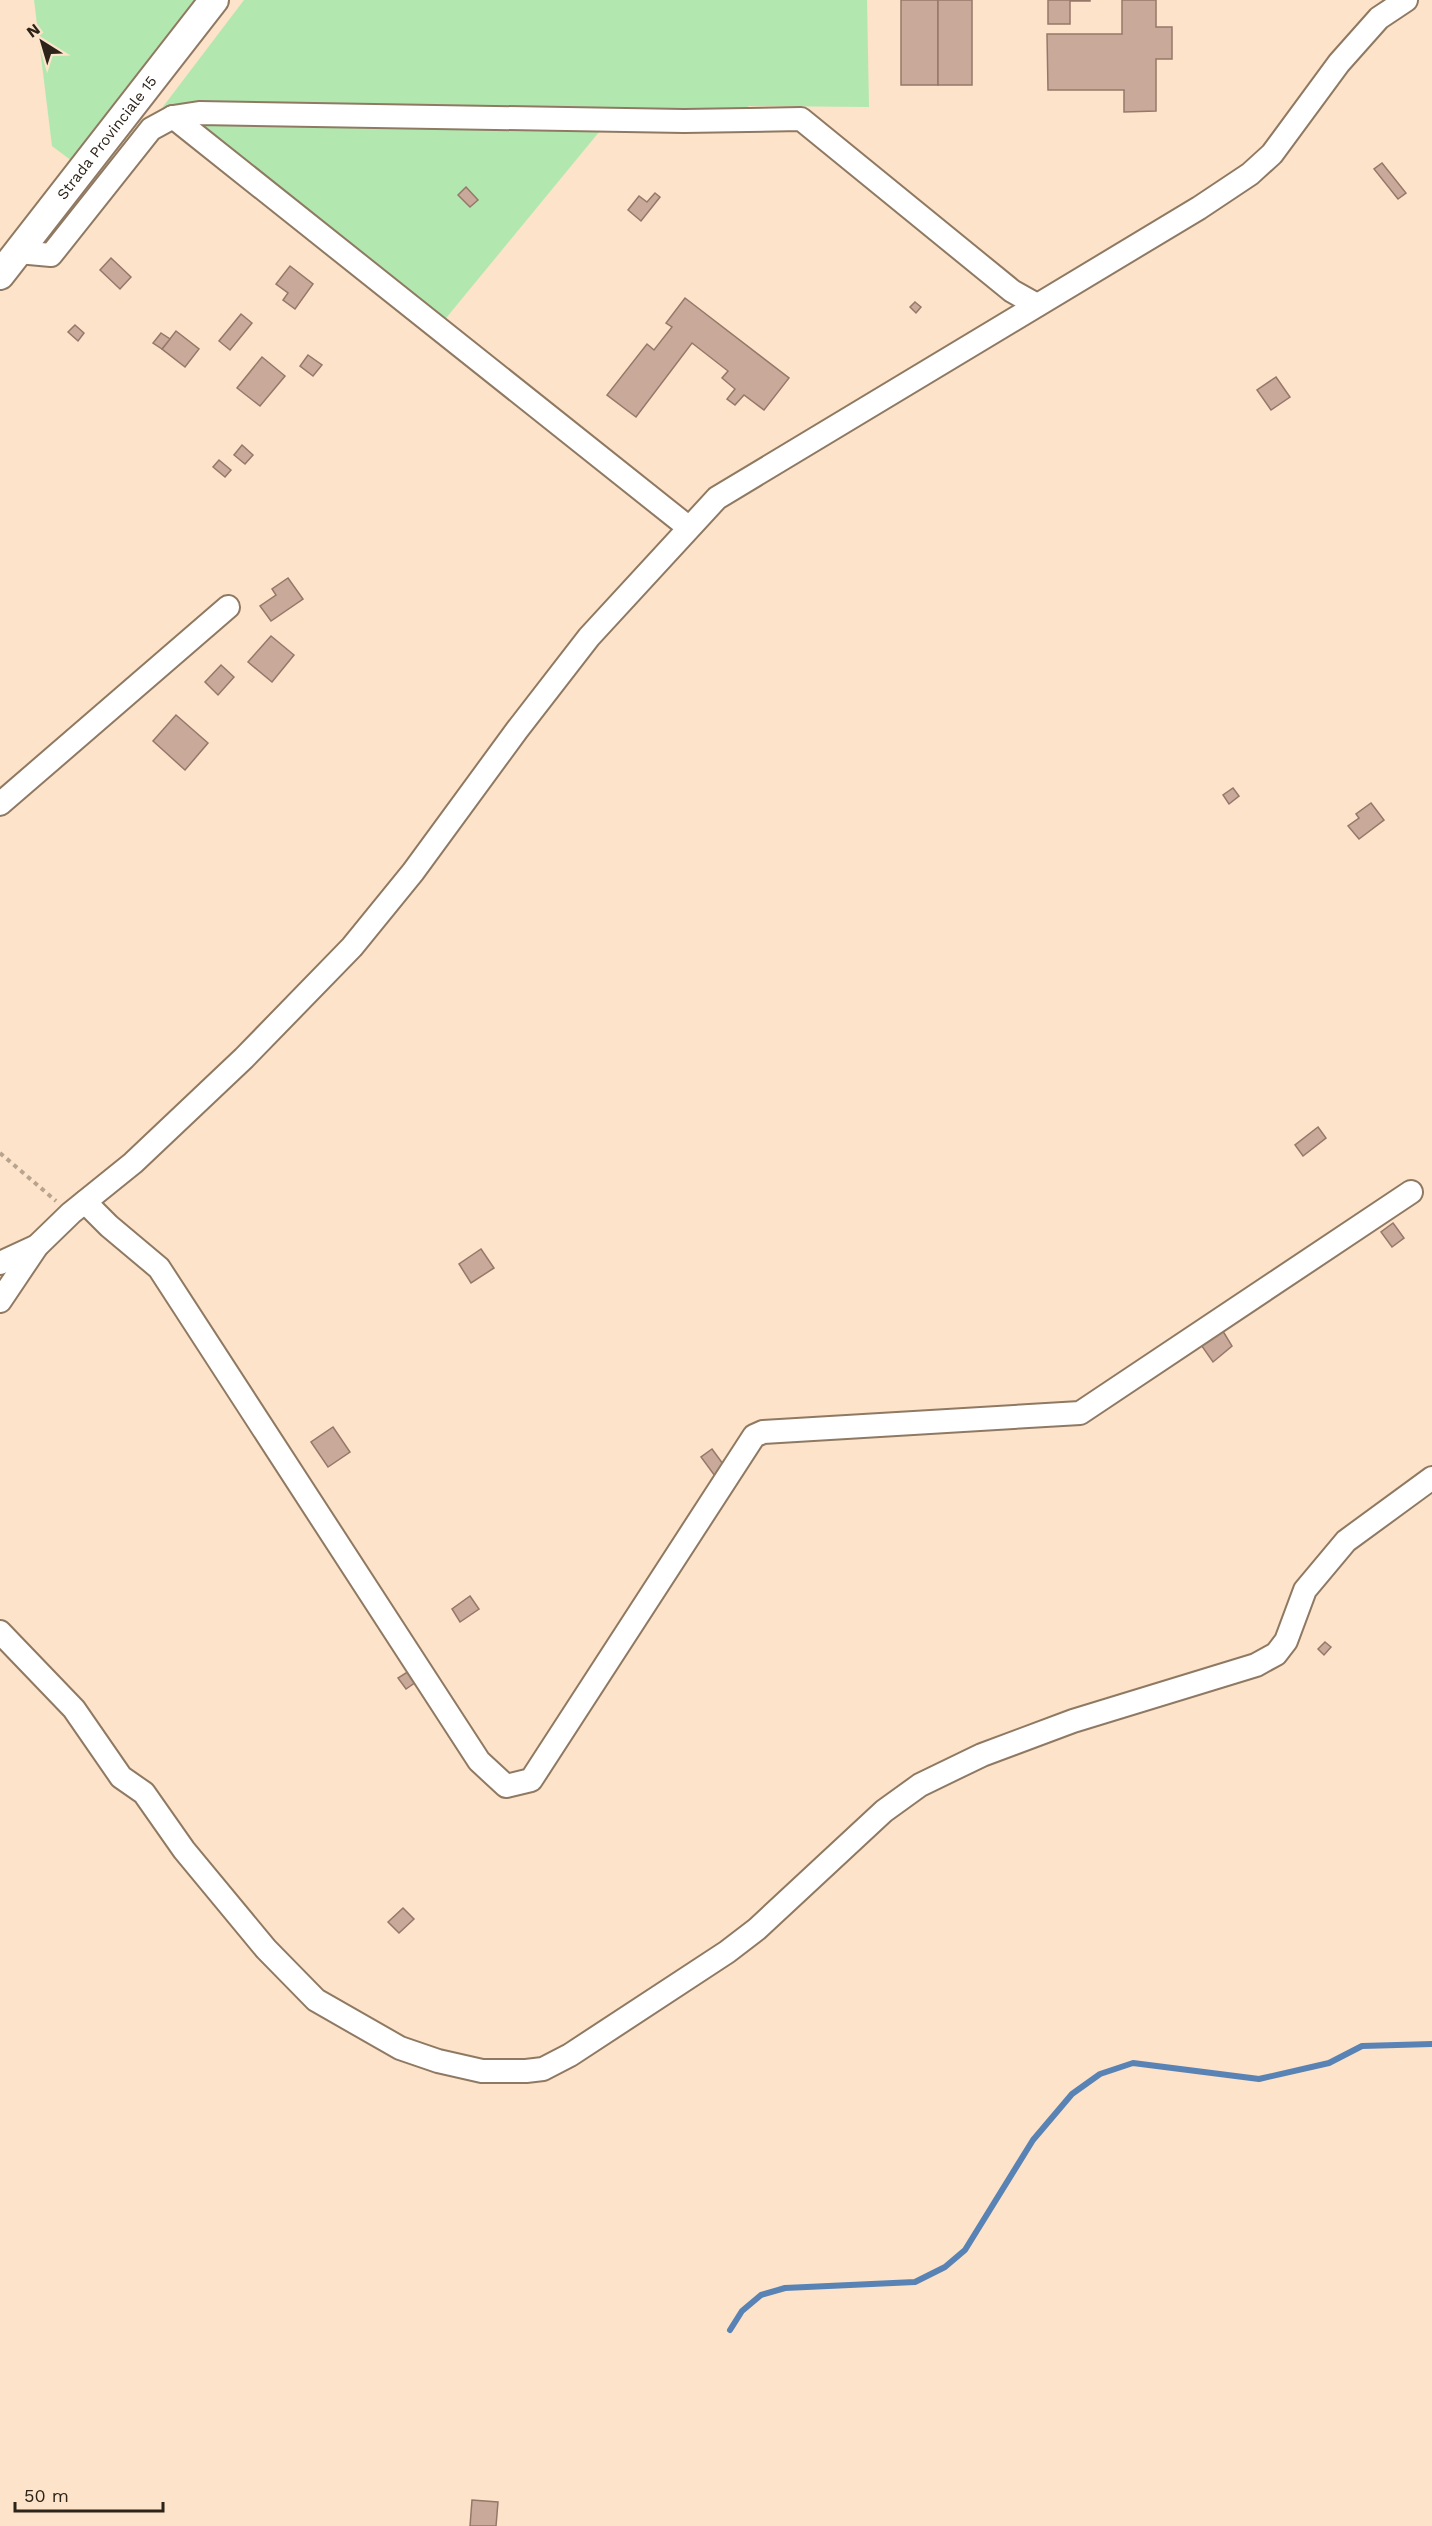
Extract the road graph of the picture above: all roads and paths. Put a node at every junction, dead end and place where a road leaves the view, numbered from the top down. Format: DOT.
graph roads {
  1 [pos="214,0"];
  2 [pos="1406,0"];
  3 [pos="173,117"];
  4 [pos="18,252"];
  5 [pos="0,275"];
  6 [pos="1037,305"];
  7 [pos="688,527"];
  8 [pos="228,607"];
  9 [pos="0,804"];
  10 [pos="0,1153"];
  11 [pos="1411,1192"];
  12 [pos="78,1208"];
  13 [pos="37,1246"];
  14 [pos="0,1263"];
  15 [pos="0,1301"];
  16 [pos="1432,1478"];
  17 [pos="0,1632"];
  1 -- 4 [label="main road, Strada Provinciale 15"];
  2 -- 6 [label="street"];
  3 -- 4 [label="street"];
  3 -- 6 [label="street"];
  3 -- 7 [label="street"];
  4 -- 5 [label="main road, Strada Provinciale 15"];
  6 -- 7 [label="street"];
  7 -- 12 [label="street"];
  8 -- 9 [label="street"];
  10 -- 12 [label="path"];
  11 -- 12 [label="street"];
  12 -- 13 [label="street"];
  13 -- 14 [label="street"];
  13 -- 15 [label="street"];
  16 -- 17 [label="street"];
}
